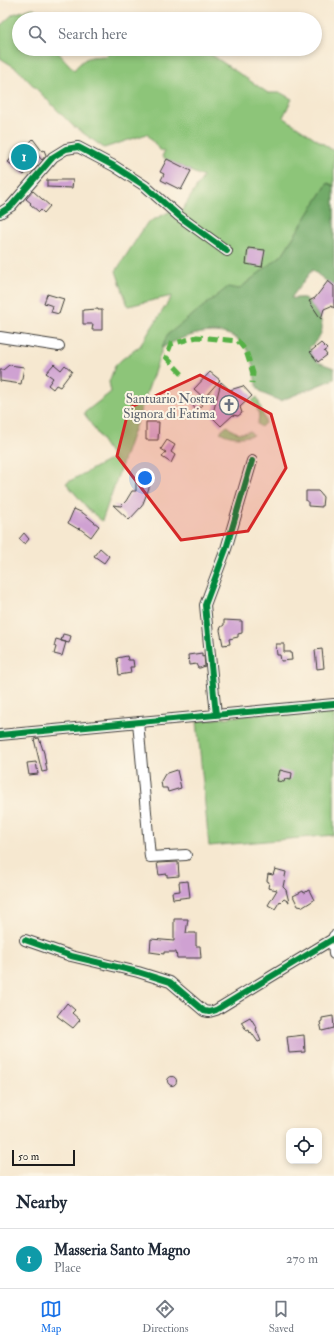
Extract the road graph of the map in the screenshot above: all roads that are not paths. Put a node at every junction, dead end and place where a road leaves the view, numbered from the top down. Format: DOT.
graph roads {
  1 [pos="0,213"];
  2 [pos="227,251"];
  3 [pos="0,337"];
  4 [pos="59,346"];
  5 [pos="252,461"];
  6 [pos="334,704"];
  7 [pos="216,715"];
  8 [pos="138,722"];
  9 [pos="0,735"];
  10 [pos="186,855"];
  11 [pos="333,937"];
  12 [pos="25,940"];
  13 [pos="334,954"];
  1 -- 2 [label="street"];
  3 -- 4 [label="street"];
  5 -- 7 [label="street"];
  6 -- 7 [label="street"];
  7 -- 8 [label="street"];
  8 -- 9 [label="street"];
  8 -- 10 [label="street"];
  11 -- 12 [label="street"];
  11 -- 13 [label="street"];
}
